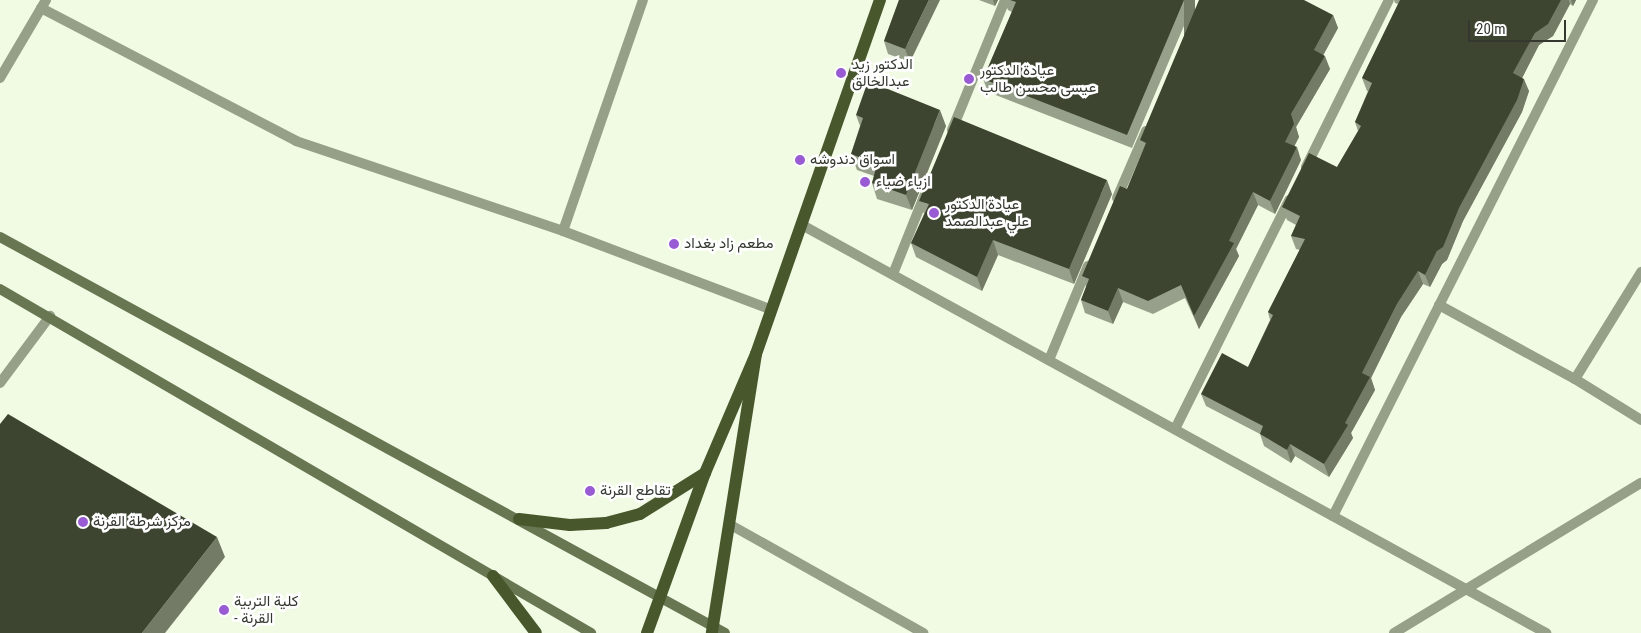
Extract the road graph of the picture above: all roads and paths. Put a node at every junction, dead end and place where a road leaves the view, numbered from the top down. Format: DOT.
graph roads {
  1 [pos="643,0"];
  2 [pos="880,0"];
  3 [pos="1005,0"];
  4 [pos="1389,0"];
  5 [pos="1593,0"];
  6 [pos="44,4"];
  7 [pos="0,78"];
  8 [pos="1152,117"];
  9 [pos="949,137"];
  10 [pos="930,183"];
  11 [pos="1114,207"];
  12 [pos="802,225"];
  13 [pos="563,231"];
  14 [pos="0,237"];
  15 [pos="1094,252"];
  16 [pos="1641,272"];
  17 [pos="893,274"];
  18 [pos="0,289"];
  19 [pos="1439,305"];
  20 [pos="772,310"];
  21 [pos="50,316"];
  22 [pos="756,354"];
  23 [pos="1049,360"];
  24 [pos="1575,379"];
  25 [pos="0,383"];
  26 [pos="1641,420"];
  27 [pos="1174,429"];
  28 [pos="705,473"];
  29 [pos="1641,483"];
  30 [pos="1332,516"];
  31 [pos="519,518"];
  32 [pos="729,524"];
  33 [pos="493,576"];
  34 [pos="1466,590"];
  35 [pos="661,599"];
  36 [pos="717,631"];
  37 [pos="536,633"];
  38 [pos="591,633"];
  39 [pos="647,633"];
  40 [pos="923,633"];
  41 [pos="1394,633"];
  42 [pos="1546,633"];
  1 -- 13 [label="street"];
  2 -- 12 [label="main road"];
  3 -- 9 [label="street"];
  4 -- 27 [label="street"];
  5 -- 19 [label="street"];
  6 -- 7 [label="street"];
  6 -- 13 [label="street"];
  8 -- 11 [label="street"];
  10 -- 17 [label="street"];
  12 -- 17 [label="street"];
  12 -- 20 [label="main road"];
  13 -- 20 [label="street"];
  14 -- 31 [label="main road"];
  15 -- 23 [label="street"];
  16 -- 24 [label="street"];
  17 -- 23 [label="street"];
  18 -- 21 [label="main road"];
  19 -- 24 [label="street"];
  19 -- 30 [label="street"];
  20 -- 22 [label="main road"];
  21 -- 25 [label="street"];
  21 -- 33 [label="main road"];
  22 -- 28 [label="main road"];
  22 -- 32 [label="main road"];
  23 -- 27 [label="street"];
  24 -- 26 [label="street"];
  27 -- 30 [label="street"];
  28 -- 31 [label="main road"];
  28 -- 35 [label="main road"];
  29 -- 34 [label="street"];
  30 -- 34 [label="street"];
  31 -- 35 [label="main road"];
  32 -- 36 [label="main road"];
  32 -- 40 [label="street"];
  33 -- 37 [label="main road"];
  33 -- 38 [label="main road"];
  34 -- 41 [label="street"];
  34 -- 42 [label="street"];
  35 -- 36 [label="main road"];
  35 -- 39 [label="main road"];
}
